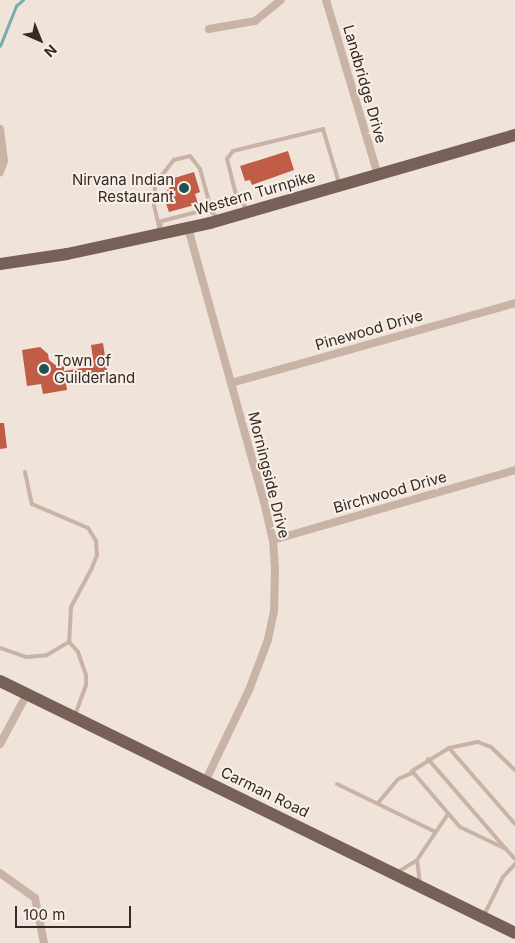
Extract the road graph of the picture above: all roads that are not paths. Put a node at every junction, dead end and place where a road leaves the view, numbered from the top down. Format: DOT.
graph roads {
  1 [pos="281,0"];
  2 [pos="326,0"];
  3 [pos="209,29"];
  4 [pos="0,129"];
  5 [pos="515,136"];
  6 [pos="0,172"];
  7 [pos="378,175"];
  8 [pos="340,186"];
  9 [pos="212,208"];
  10 [pos="251,212"];
  11 [pos="219,221"];
  12 [pos="160,227"];
  13 [pos="188,228"];
  14 [pos="0,264"];
  15 [pos="515,303"];
  16 [pos="231,383"];
  17 [pos="515,470"];
  18 [pos="25,472"];
  19 [pos="273,540"];
  20 [pos="69,642"];
  21 [pos="0,648"];
  22 [pos="0,681"];
  23 [pos="27,694"];
  24 [pos="74,717"];
  25 [pos="0,744"];
  26 [pos="449,748"];
  27 [pos="428,759"];
  28 [pos="515,770"];
  29 [pos="412,773"];
  30 [pos="205,782"];
  31 [pos="337,784"];
  32 [pos="378,803"];
  33 [pos="448,814"];
  34 [pos="515,824"];
  35 [pos="434,831"];
  36 [pos="506,849"];
  37 [pos="515,859"];
  38 [pos="417,860"];
  39 [pos="515,864"];
  40 [pos="0,873"];
  41 [pos="394,873"];
  42 [pos="420,886"];
  43 [pos="483,917"];
  44 [pos="515,933"];
  45 [pos="44,943"];
  1 -- 3 [label="street"];
  2 -- 7 [label="street, Landbridge Drive"];
  4 -- 6 [label="street"];
  5 -- 7 [label="main road, Western Turnpike"];
  7 -- 8 [label="main road, Western Turnpike"];
  8 -- 10 [label="main road, Western Turnpike"];
  8 -- 10 [label="lane"];
  9 -- 11 [label="lane"];
  9 -- 12 [label="lane"];
  9 -- 12 [label="lane"];
  10 -- 11 [label="main road, Western Turnpike"];
  11 -- 13 [label="main road, Western Turnpike"];
  12 -- 13 [label="main road, Western Turnpike"];
  12 -- 14 [label="main road, Western Turnpike"];
  13 -- 16 [label="street, Morningside Drive"];
  15 -- 16 [label="street, Pinewood Drive"];
  16 -- 19 [label="street, Morningside Drive"];
  17 -- 19 [label="street, Birchwood Drive"];
  18 -- 20 [label="lane"];
  19 -- 30 [label="street, Morningside Drive"];
  20 -- 21 [label="lane"];
  20 -- 24 [label="lane"];
  22 -- 23 [label="main road, Carman Road"];
  23 -- 24 [label="main road, Carman Road"];
  23 -- 25 [label="street"];
  24 -- 30 [label="main road, Carman Road"];
  26 -- 27 [label="lane"];
  26 -- 28 [label="lane"];
  26 -- 34 [label="lane"];
  27 -- 29 [label="lane"];
  27 -- 36 [label="lane"];
  29 -- 32 [label="lane"];
  29 -- 33 [label="lane"];
  30 -- 41 [label="main road, Carman Road"];
  31 -- 32 [label="lane"];
  32 -- 35 [label="lane"];
  33 -- 35 [label="lane"];
  33 -- 36 [label="lane"];
  35 -- 38 [label="lane"];
  36 -- 37 [label="lane"];
  38 -- 41 [label="lane"];
  38 -- 42 [label="lane"];
  39 -- 43 [label="lane"];
  40 -- 45 [label="street"];
  41 -- 42 [label="main road, Carman Road"];
  42 -- 43 [label="main road, Carman Road"];
  43 -- 44 [label="main road, Carman Road"];
}
